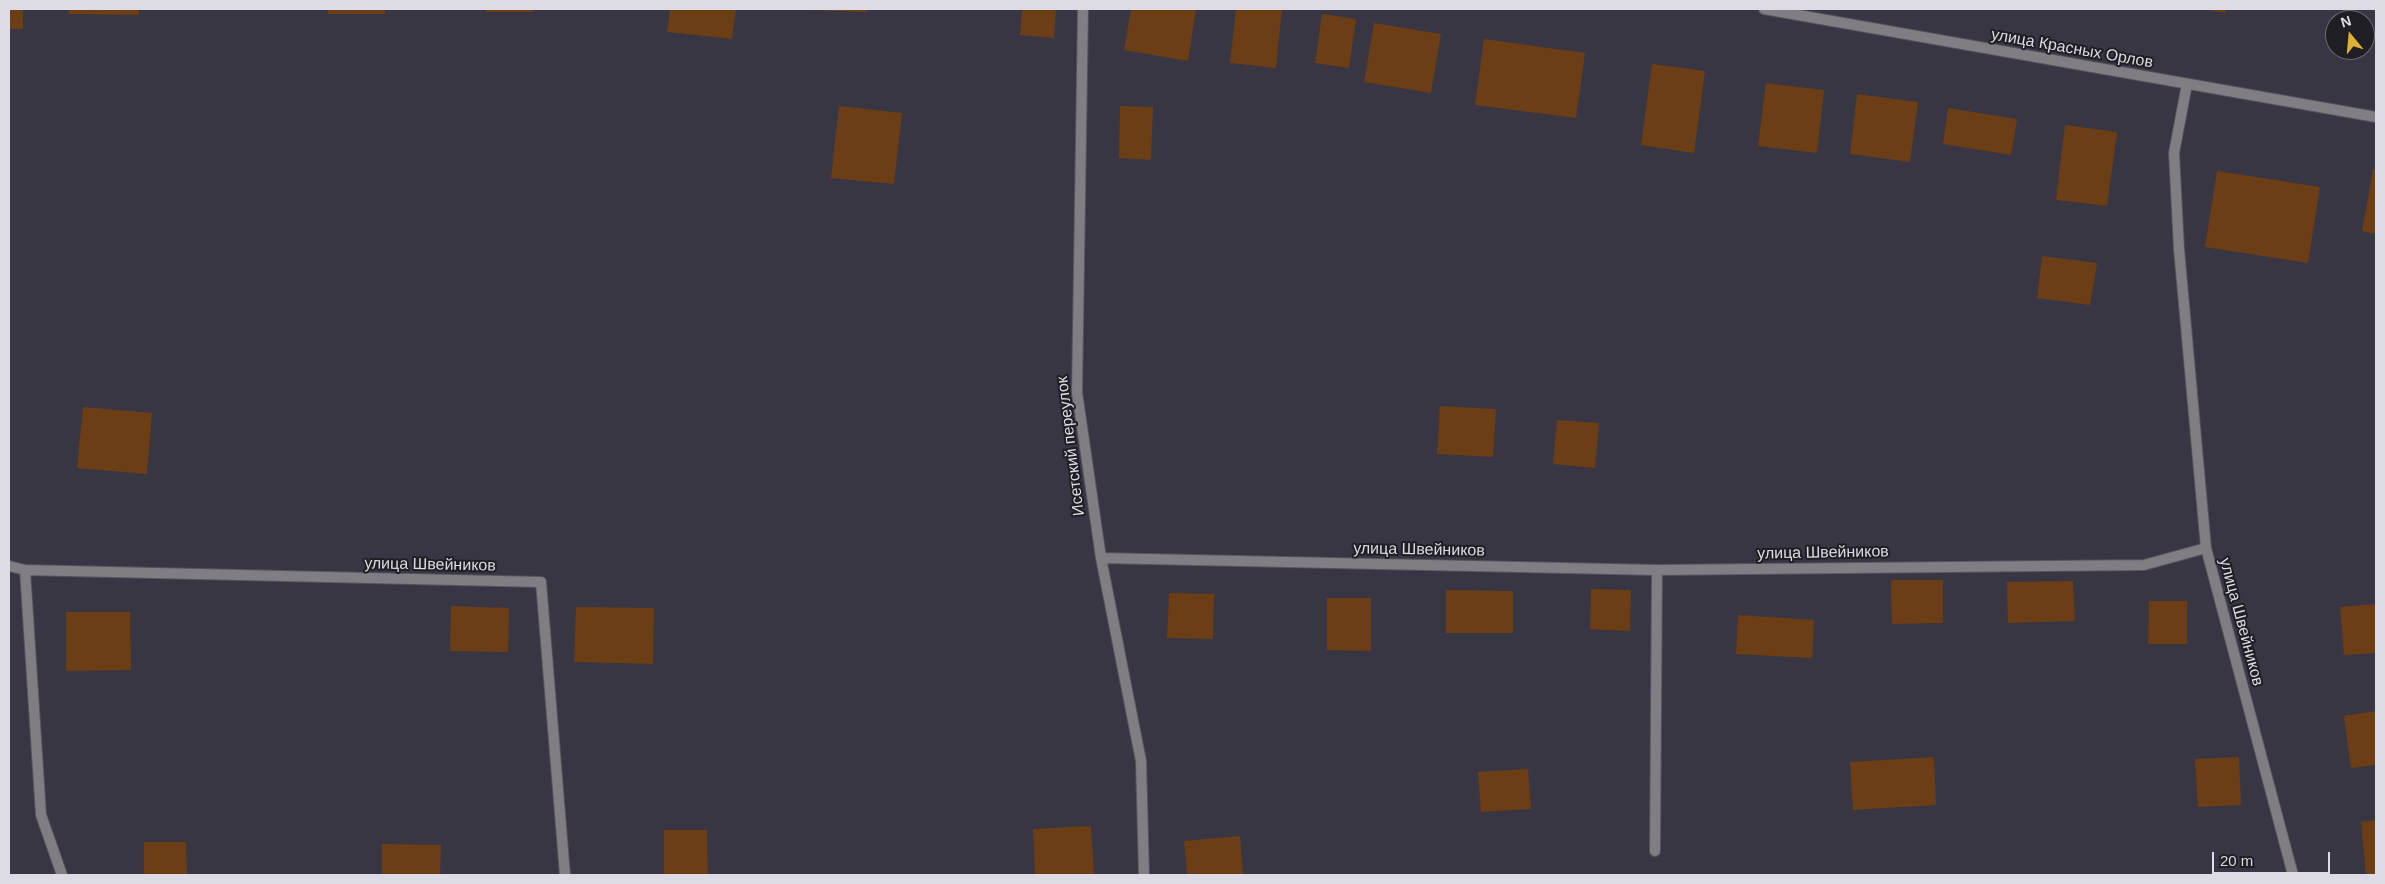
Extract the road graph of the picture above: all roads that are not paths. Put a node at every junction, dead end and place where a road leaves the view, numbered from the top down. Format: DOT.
graph roads {
  1 [pos="1083,9"];
  2 [pos="1764,9"];
  3 [pos="2187,84"];
  4 [pos="2376,117"];
  5 [pos="2206,548"];
  6 [pos="1101,558"];
  7 [pos="9,566"];
  8 [pos="24,570"];
  9 [pos="1657,570"];
  10 [pos="1655,851"];
  11 [pos="62,875"];
  12 [pos="566,875"];
  13 [pos="1144,875"];
  14 [pos="2293,875"];
  1 -- 6 [label="street, Исетский переулок"];
  2 -- 3 [label="street, улица Красных Орлов"];
  3 -- 4 [label="street, улица Красных Орлов"];
  3 -- 5 [label="street"];
  5 -- 9 [label="street, улица Швейников"];
  5 -- 14 [label="street, улица Швейников"];
  6 -- 9 [label="street, улица Швейников"];
  6 -- 13 [label="street, Исетский переулок"];
  7 -- 8 [label="street, улица Швейников"];
  8 -- 11 [label="street"];
  8 -- 12 [label="street, улица Швейников"];
  9 -- 10 [label="street"];
}
